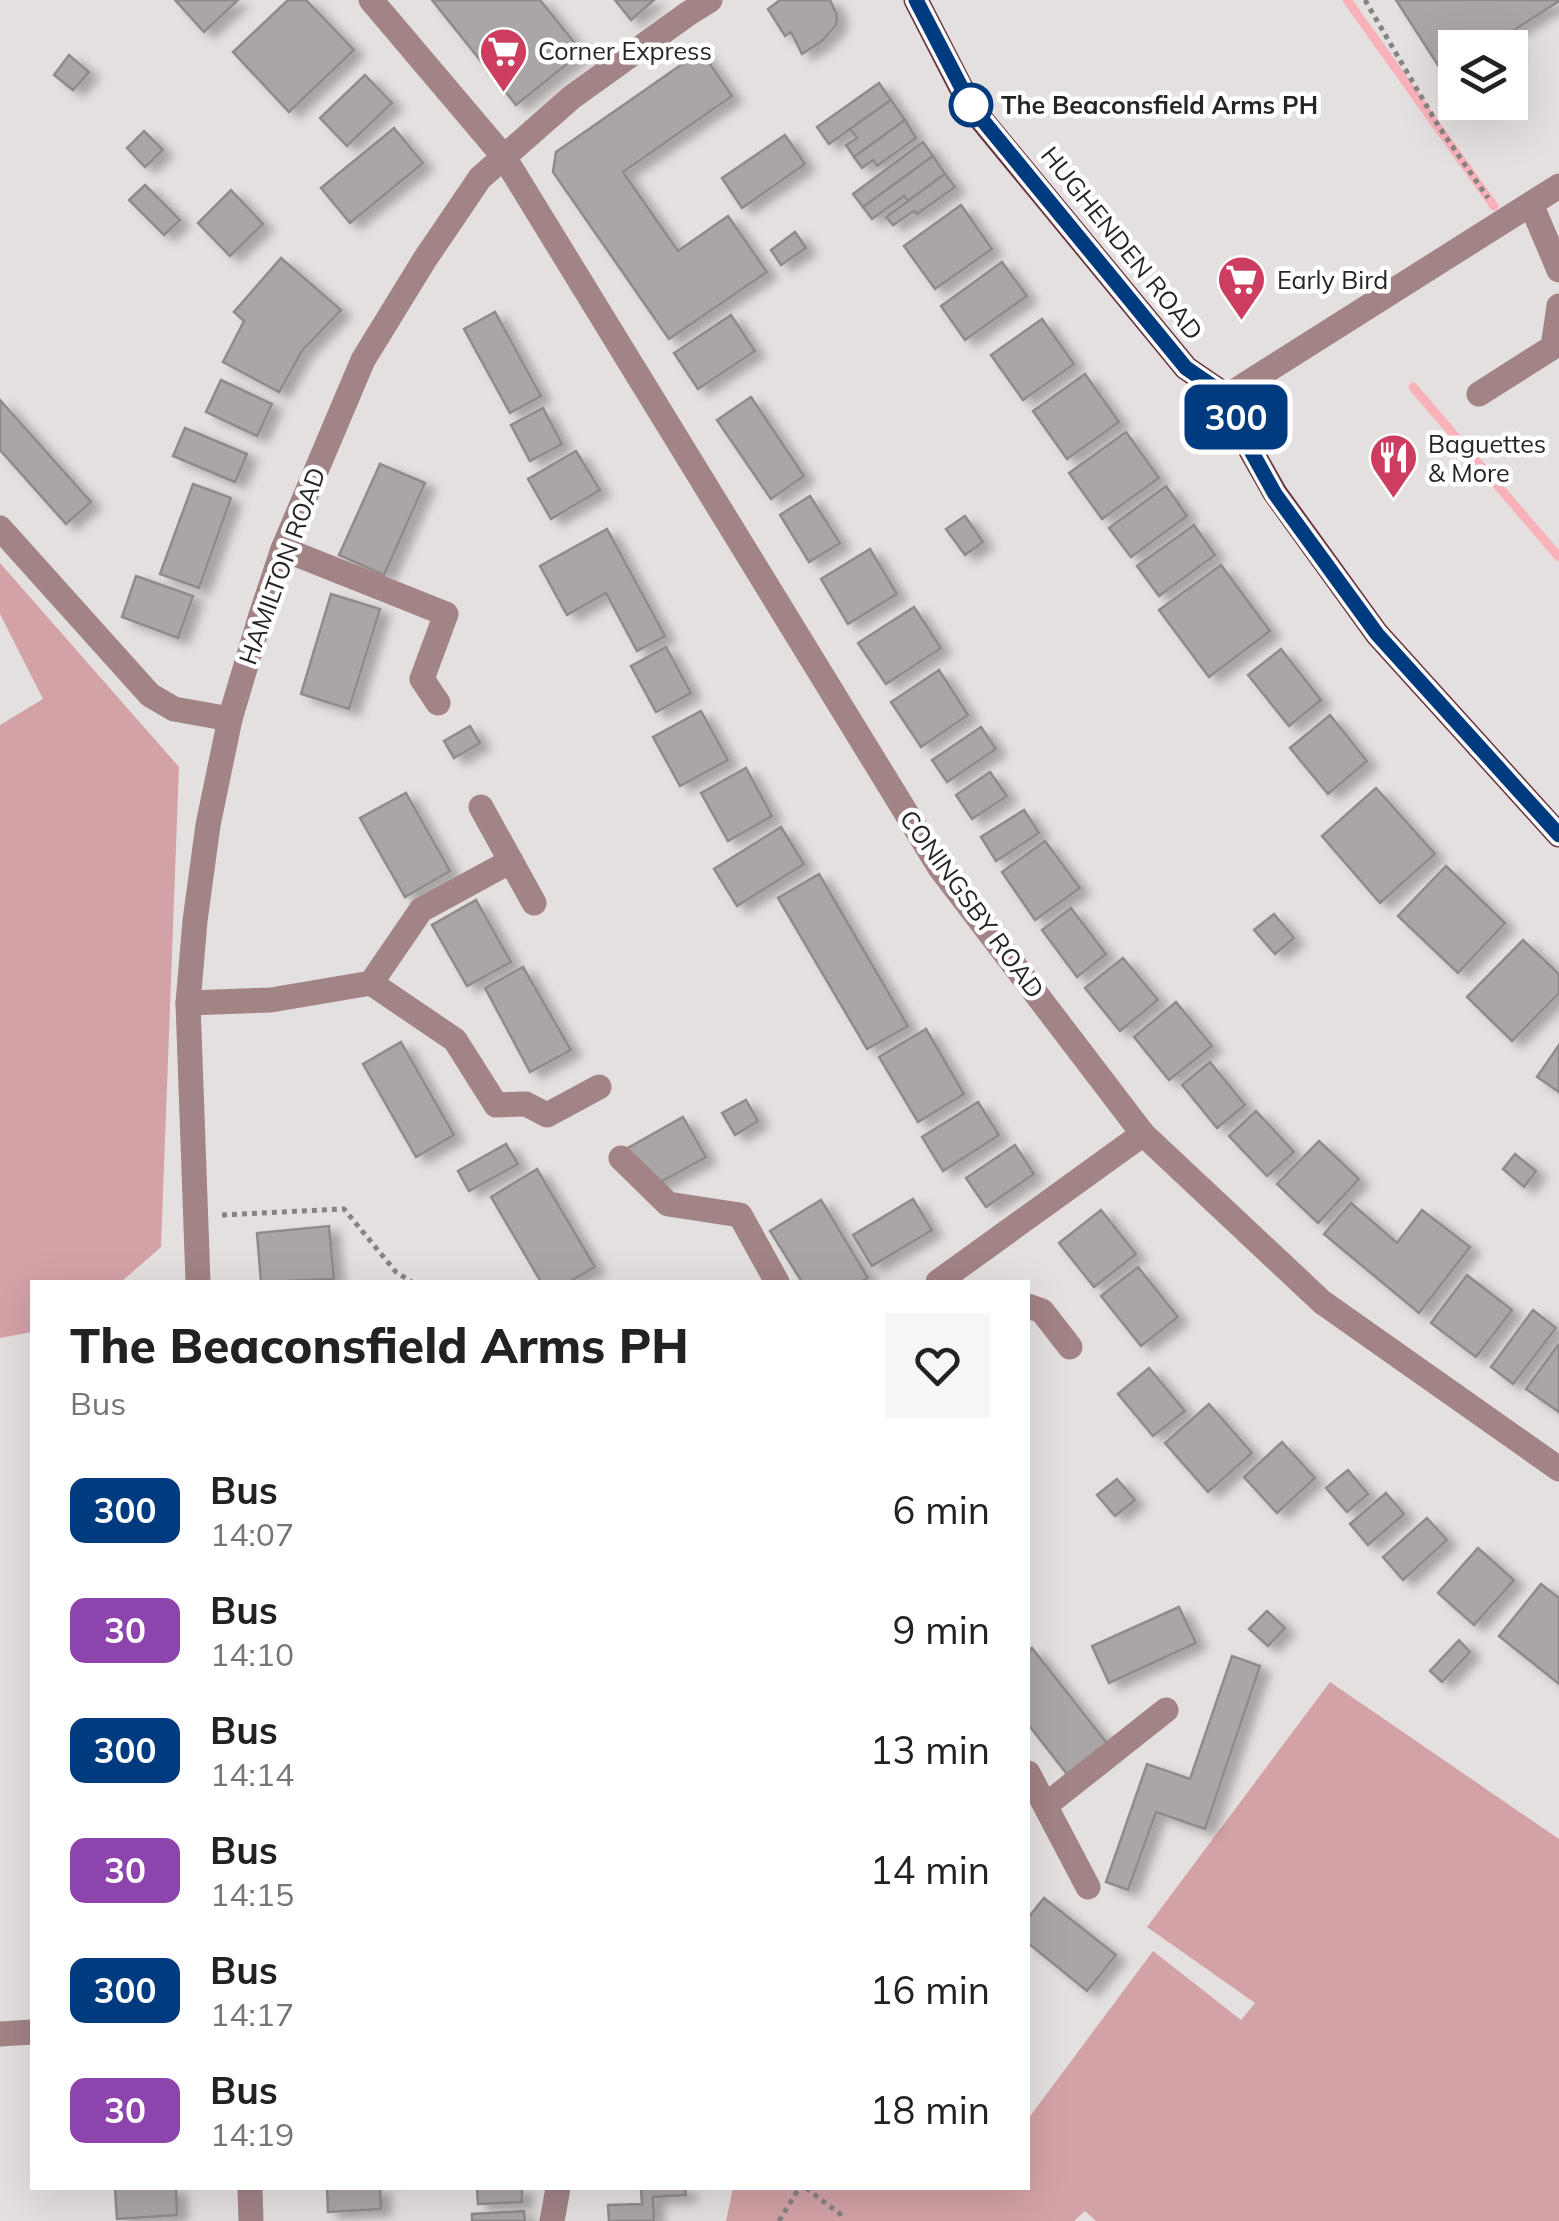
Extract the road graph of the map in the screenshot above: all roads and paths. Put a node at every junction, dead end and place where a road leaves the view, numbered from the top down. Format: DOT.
graph roads {
  1 [pos="371,0"];
  2 [pos="710,0"];
  3 [pos="916,0"];
  4 [pos="1364,0"];
  5 [pos="504,157"];
  6 [pos="1559,186"];
  7 [pos="1531,204"];
  8 [pos="1505,220"];
  9 [pos="1559,270"];
  10 [pos="1559,306"];
  11 [pos="1479,394"];
  12 [pos="1227,396"];
  13 [pos="0,528"];
  14 [pos="283,548"];
  15 [pos="438,703"];
  16 [pos="230,720"];
  17 [pos="481,807"];
  18 [pos="1559,835"];
  19 [pos="511,860"];
  20 [pos="534,902"];
  21 [pos="371,983"];
  22 [pos="188,1004"];
  23 [pos="599,1087"];
  24 [pos="1143,1134"];
  25 [pos="621,1158"];
  26 [pos="194,1217"];
  27 [pos="198,1280"];
  28 [pos="409,1280"];
  29 [pos="776,1280"];
  30 [pos="941,1280"];
  31 [pos="1030,1307"];
  32 [pos="1070,1347"];
  33 [pos="1559,1469"];
  34 [pos="1166,1710"];
  35 [pos="1030,1777"];
  36 [pos="1046,1806"];
  37 [pos="1088,1887"];
  38 [pos="30,2032"];
  39 [pos="0,2034"];
  40 [pos="250,2190"];
  41 [pos="558,2190"];
  42 [pos="802,2190"];
  43 [pos="806,2190"];
  44 [pos="252,2221"];
  45 [pos="552,2221"];
  46 [pos="779,2221"];
  47 [pos="841,2221"];
  1 -- 5 [label="street, CONINGSBY ROAD"];
  2 -- 5 [label="street, HAMILTON ROAD"];
  3 -- 12 [label="main road, HUGHENDEN ROAD"];
  4 -- 8 [label="path"];
  5 -- 14 [label="street, HAMILTON ROAD"];
  5 -- 24 [label="street, CONINGSBY ROAD"];
  6 -- 7 [label="street"];
  7 -- 8 [label="street"];
  7 -- 9 [label="street"];
  8 -- 12 [label="street"];
  10 -- 11 [label="street"];
  12 -- 18 [label="main road"];
  13 -- 16 [label="street"];
  14 -- 15 [label="street"];
  14 -- 16 [label="street, HAMILTON ROAD"];
  16 -- 22 [label="street, HAMILTON ROAD"];
  17 -- 19 [label="street"];
  19 -- 20 [label="street"];
  19 -- 21 [label="street"];
  21 -- 22 [label="street"];
  21 -- 23 [label="street"];
  22 -- 26 [label="street, HAMILTON ROAD"];
  24 -- 30 [label="street"];
  24 -- 33 [label="street, CONINGSBY ROAD"];
  25 -- 29 [label="street"];
  26 -- 27 [label="street, HAMILTON ROAD"];
  26 -- 28 [label="path"];
  31 -- 32 [label="street"];
  34 -- 36 [label="street"];
  35 -- 36 [label="street"];
  36 -- 37 [label="street"];
  38 -- 39 [label="street"];
  40 -- 44 [label="street"];
  41 -- 45 [label="street"];
  42 -- 46 [label="path"];
  43 -- 47 [label="path"];
}
